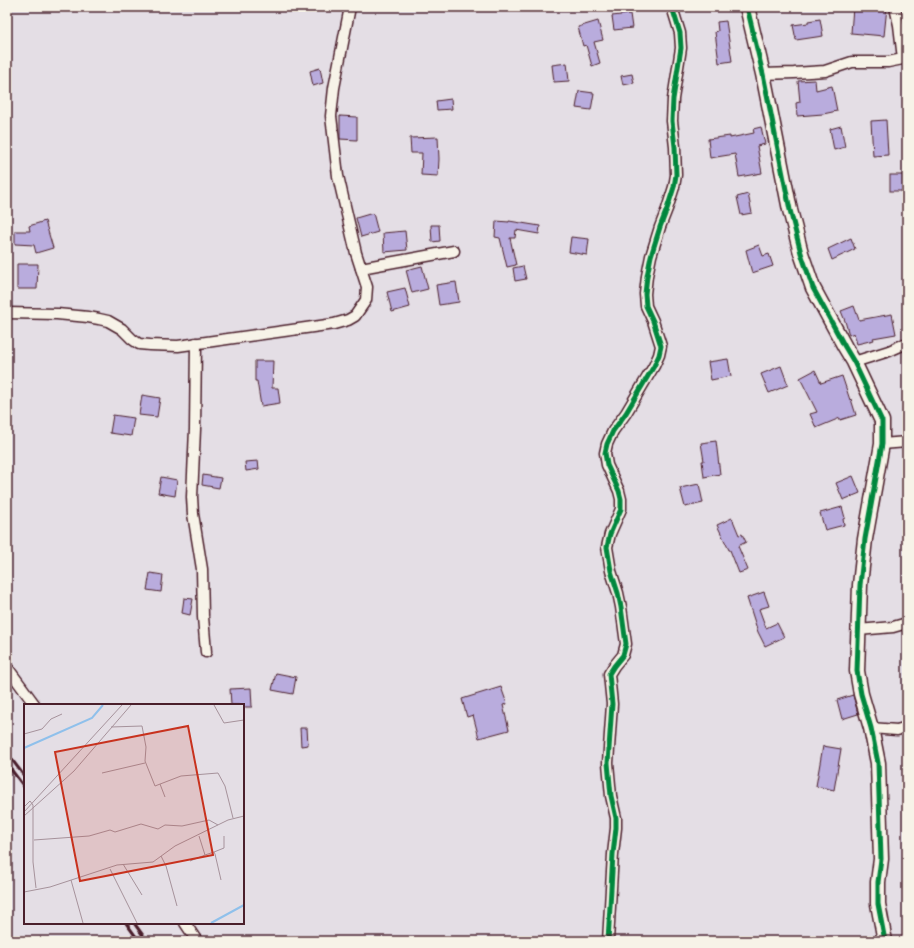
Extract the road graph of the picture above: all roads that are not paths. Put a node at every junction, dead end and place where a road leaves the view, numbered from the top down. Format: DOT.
graph roads {
  1 [pos="350,7"];
  2 [pos="672,7"];
  3 [pos="747,7"];
  4 [pos="894,7"];
  5 [pos="905,60"];
  6 [pos="763,74"];
  7 [pos="454,251"];
  8 [pos="361,268"];
  9 [pos="7,313"];
  10 [pos="196,343"];
  11 [pos="907,344"];
  12 [pos="854,362"];
  13 [pos="907,442"];
  14 [pos="882,444"];
  15 [pos="907,623"];
  16 [pos="858,630"];
  17 [pos="206,652"];
  18 [pos="7,667"];
  19 [pos="34,704"];
  20 [pos="907,727"];
  21 [pos="871,728"];
  22 [pos="186,924"];
  23 [pos="197,941"];
  24 [pos="608,941"];
  25 [pos="884,941"];
  1 -- 8 [label="street"];
  2 -- 24 [label="street"];
  3 -- 6 [label="street"];
  4 -- 5 [label="street"];
  5 -- 6 [label="street"];
  6 -- 12 [label="street"];
  7 -- 8 [label="street"];
  8 -- 10 [label="street"];
  9 -- 10 [label="street"];
  10 -- 17 [label="street"];
  11 -- 12 [label="street"];
  12 -- 14 [label="street"];
  13 -- 14 [label="street"];
  14 -- 16 [label="street"];
  15 -- 16 [label="street"];
  16 -- 21 [label="street"];
  18 -- 19 [label="street"];
  20 -- 21 [label="street"];
  21 -- 25 [label="street"];
  22 -- 23 [label="street"];
}
